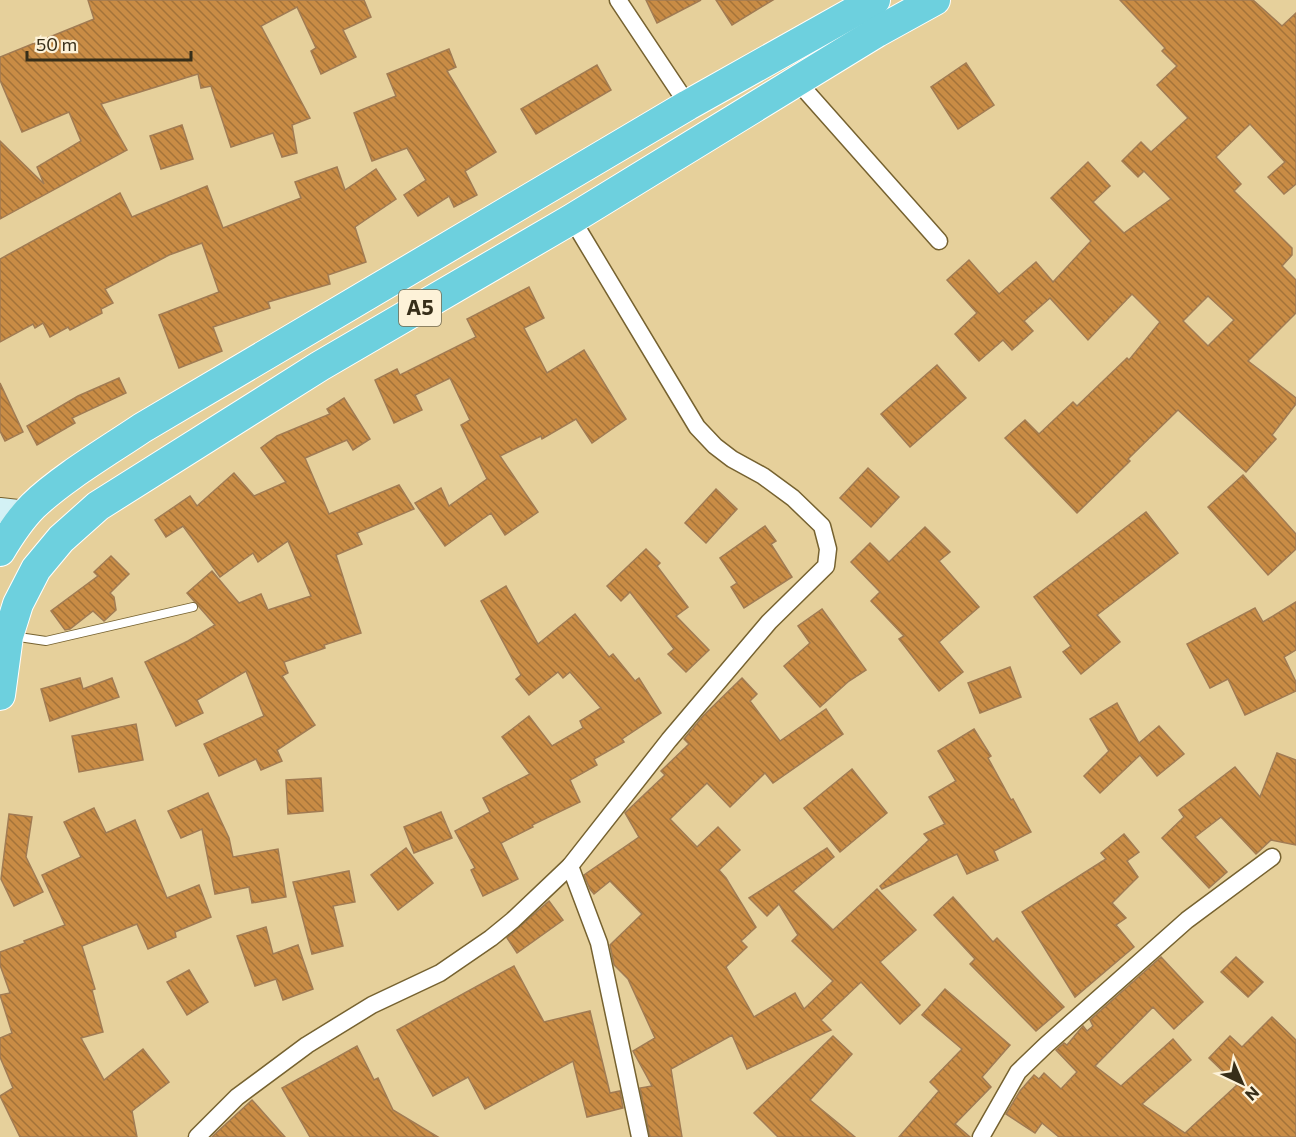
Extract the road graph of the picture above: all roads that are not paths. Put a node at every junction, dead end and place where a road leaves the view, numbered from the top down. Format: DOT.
graph roads {
  1 [pos="618,0"];
  2 [pos="875,0"];
  3 [pos="935,0"];
  4 [pos="797,81"];
  5 [pos="688,105"];
  6 [pos="572,219"];
  7 [pos="939,241"];
  8 [pos="302,334"];
  9 [pos="320,366"];
  10 [pos="14,512"];
  11 [pos="2,545"];
  12 [pos="193,607"];
  13 [pos="8,636"];
  14 [pos="0,695"];
  15 [pos="1272,857"];
  16 [pos="570,866"];
  17 [pos="197,1137"];
  18 [pos="640,1137"];
  19 [pos="981,1137"];
  1 -- 5 [label="street"];
  2 -- 5 [label="highway, A5"];
  3 -- 4 [label="highway, A5"];
  4 -- 6 [label="highway, A5"];
  4 -- 7 [label="street"];
  5 -- 8 [label="highway, A5"];
  6 -- 9 [label="highway, A5"];
  6 -- 16 [label="street"];
  8 -- 9 [label="highway"];
  8 -- 10 [label="highway, A5"];
  9 -- 13 [label="highway, A5"];
  10 -- 11 [label="highway, A5"];
  12 -- 13 [label="lane"];
  13 -- 14 [label="highway, A5"];
  15 -- 19 [label="street"];
  16 -- 17 [label="street"];
  16 -- 18 [label="street"];
}
